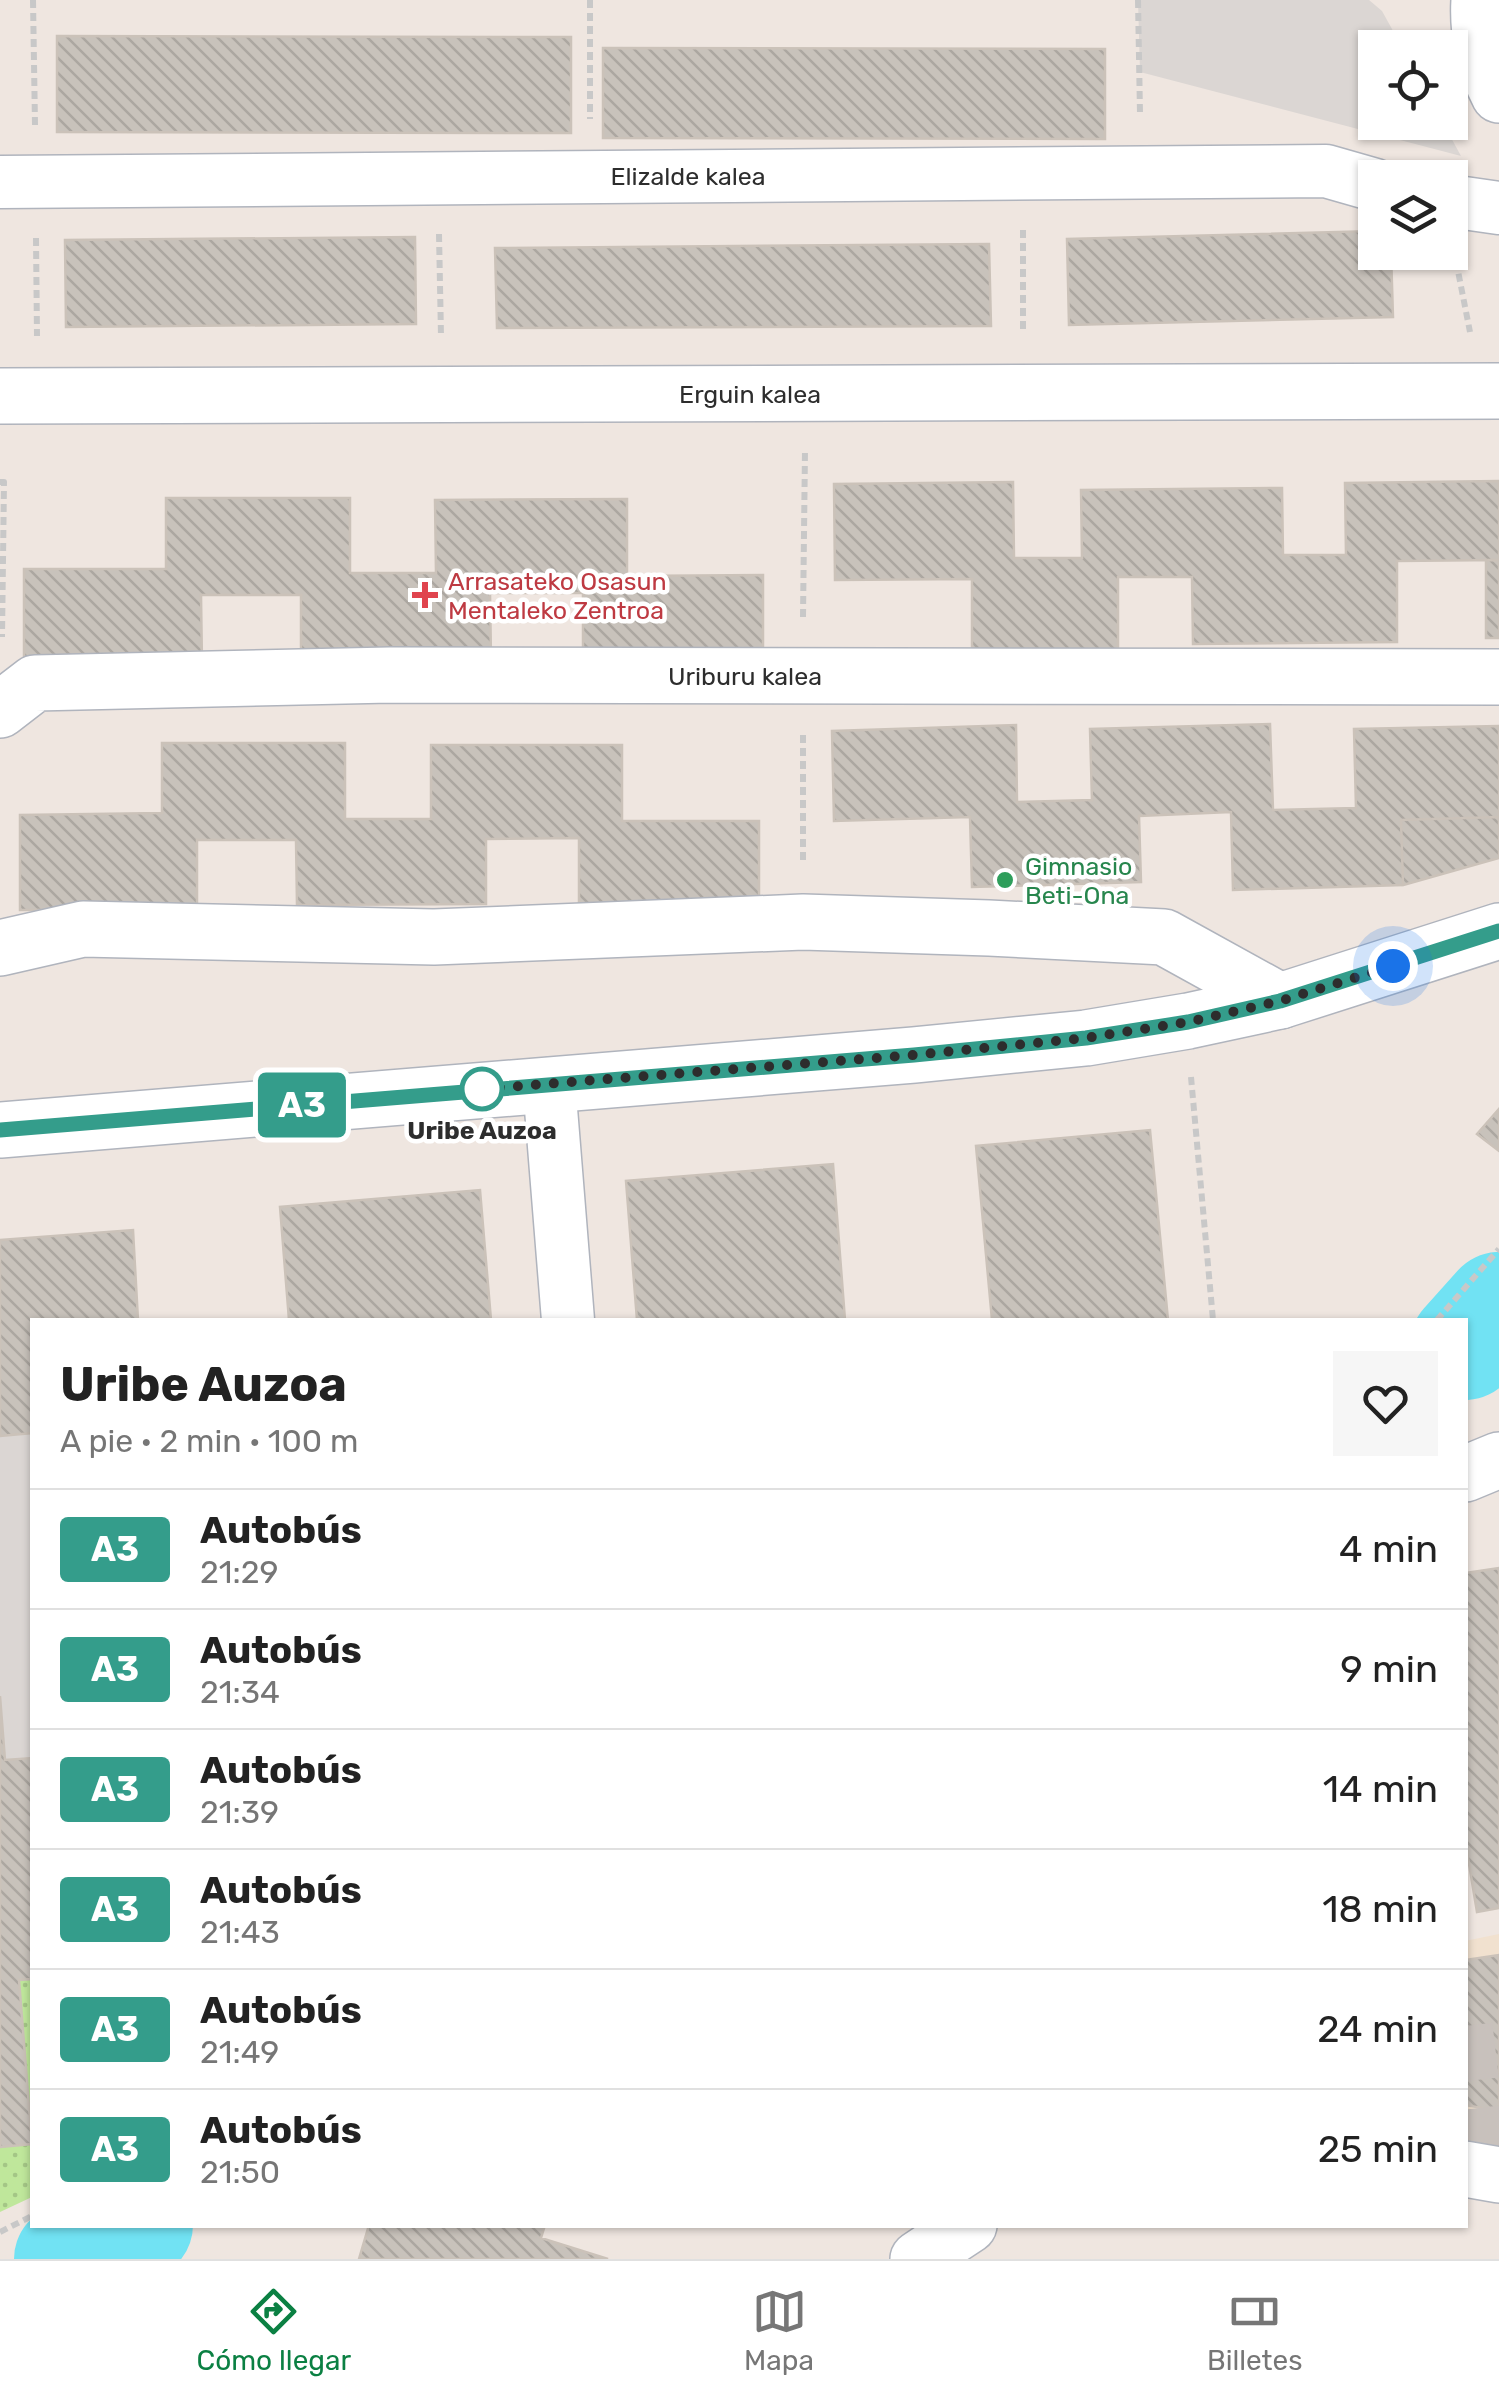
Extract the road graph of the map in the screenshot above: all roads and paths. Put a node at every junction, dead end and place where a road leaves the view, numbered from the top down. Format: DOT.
graph roads {
  1 [pos="33,0"];
  2 [pos="590,0"];
  3 [pos="1138,0"];
  4 [pos="1475,5"];
  5 [pos="1499,95"];
  6 [pos="1140,173"];
  7 [pos="591,176"];
  8 [pos="1358,179"];
  9 [pos="33,181"];
  10 [pos="1499,208"];
  11 [pos="1468,219"];
  12 [pos="1022,226"];
  13 [pos="440,253"];
  14 [pos="1460,270"];
  15 [pos="1023,314"];
  16 [pos="1468,317"];
  17 [pos="441,339"];
  18 [pos="37,349"];
  19 [pos="1499,391"];
  20 [pos="806,394"];
  21 [pos="0,396"];
  22 [pos="0,482"];
  23 [pos="2,654"];
  24 [pos="802,676"];
  25 [pos="1499,677"];
  26 [pos="0,710"];
  27 [pos="802,922"];
  28 [pos="1499,931"];
  29 [pos="0,948"];
  30 [pos="1280,1001"];
  31 [pos="1190,1075"];
  32 [pos="548,1084"];
  33 [pos="0,1130"];
  34 [pos="1499,1249"];
  35 [pos="568,1318"];
  36 [pos="1213,1318"];
  37 [pos="1439,1318"];
  38 [pos="1499,1460"];
  39 [pos="1468,1473"];
  40 [pos="1468,2169"];
  41 [pos="1499,2174"];
  42 [pos="30,2217"];
  43 [pos="964,2228"];
  44 [pos="0,2232"];
  45 [pos="918,2259"];
  1 -- 9 [label="path"];
  2 -- 7 [label="path"];
  3 -- 6 [label="path"];
  4 -- 5 [label="street"];
  6 -- 7 [label="street, Elizalde kalea"];
  6 -- 8 [label="street, Elizalde kalea"];
  7 -- 9 [label="street, Elizalde kalea"];
  9 -- 18 [label="path"];
  10 -- 11 [label="street"];
  12 -- 15 [label="path"];
  13 -- 17 [label="path"];
  14 -- 16 [label="path"];
  19 -- 20 [label="street, Erguin kalea"];
  20 -- 21 [label="street, Erguin kalea"];
  20 -- 24 [label="path"];
  22 -- 23 [label="path"];
  24 -- 25 [label="street, Uriburu kalea"];
  24 -- 26 [label="street, Uriburu kalea"];
  24 -- 27 [label="path"];
  27 -- 29 [label="street"];
  27 -- 30 [label="street"];
  28 -- 30 [label="street"];
  30 -- 32 [label="street"];
  31 -- 36 [label="path"];
  32 -- 33 [label="street"];
  32 -- 35 [label="street"];
  34 -- 37 [label="path"];
  38 -- 39 [label="street"];
  40 -- 41 [label="street"];
  42 -- 44 [label="path"];
  43 -- 45 [label="street"];
}
